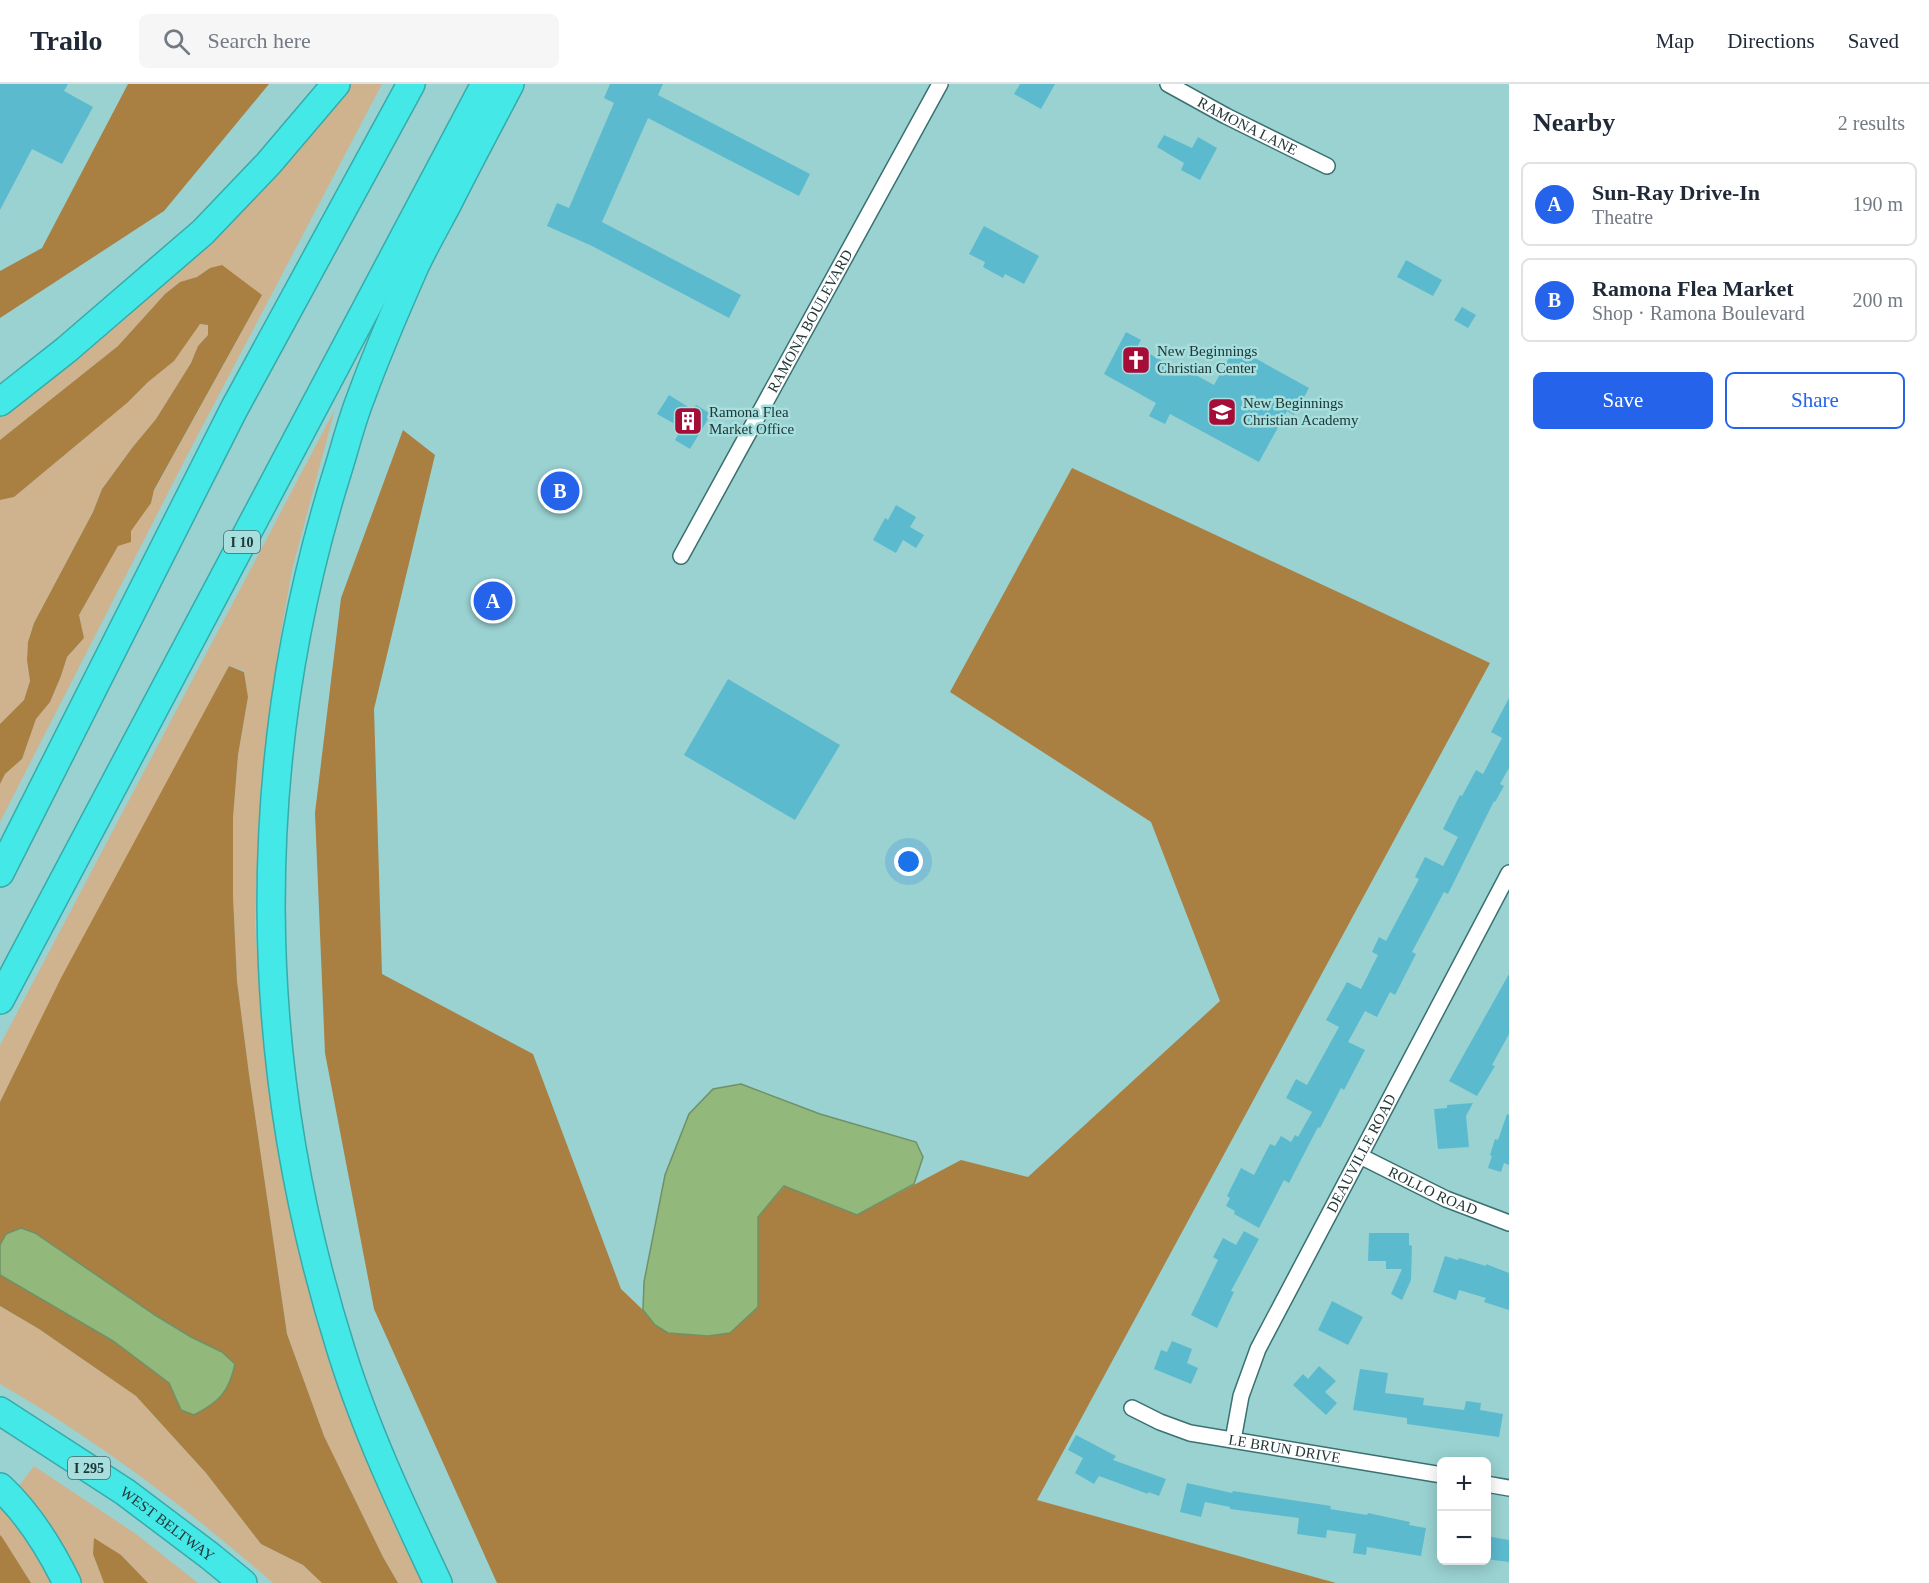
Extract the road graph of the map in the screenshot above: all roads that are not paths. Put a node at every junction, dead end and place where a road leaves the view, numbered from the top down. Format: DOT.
graph roads {
  1 [pos="336,84"];
  2 [pos="411,84"];
  3 [pos="485,84"];
  4 [pos="510,84"];
  5 [pos="940,84"];
  6 [pos="1168,84"];
  7 [pos="1327,166"];
  8 [pos="66,350"];
  9 [pos="0,390"];
  10 [pos="0,402"];
  11 [pos="681,556"];
  12 [pos="0,873"];
  13 [pos="1509,873"];
  14 [pos="0,1000"];
  15 [pos="1360,1156"];
  16 [pos="1509,1223"];
  17 [pos="1132,1408"];
  18 [pos="0,1411"];
  19 [pos="1233,1440"];
  20 [pos="1437,1474"];
  21 [pos="1491,1485"];
  22 [pos="0,1487"];
  23 [pos="1509,1488"];
  24 [pos="67,1583"];
  25 [pos="243,1583"];
  26 [pos="438,1583"];
  1 -- 8 [label="highway"];
  2 -- 12 [label="highway"];
  3 -- 14 [label="highway, I 10"];
  4 -- 26 [label="highway"];
  5 -- 11 [label="street, RAMONA BOULEVARD"];
  6 -- 7 [label="street, RAMONA LANE"];
  8 -- 9 [label="highway"];
  8 -- 10 [label="highway"];
  13 -- 15 [label="street, DEAUVILLE ROAD"];
  15 -- 16 [label="street, ROLLO ROAD"];
  15 -- 19 [label="street, DEAUVILLE ROAD"];
  17 -- 19 [label="street, LE BRUN DRIVE"];
  18 -- 25 [label="highway, WEST BELTWAY / I 295"];
  19 -- 20 [label="street, LE BRUN DRIVE"];
  21 -- 23 [label="street"];
  22 -- 24 [label="highway"];
}
